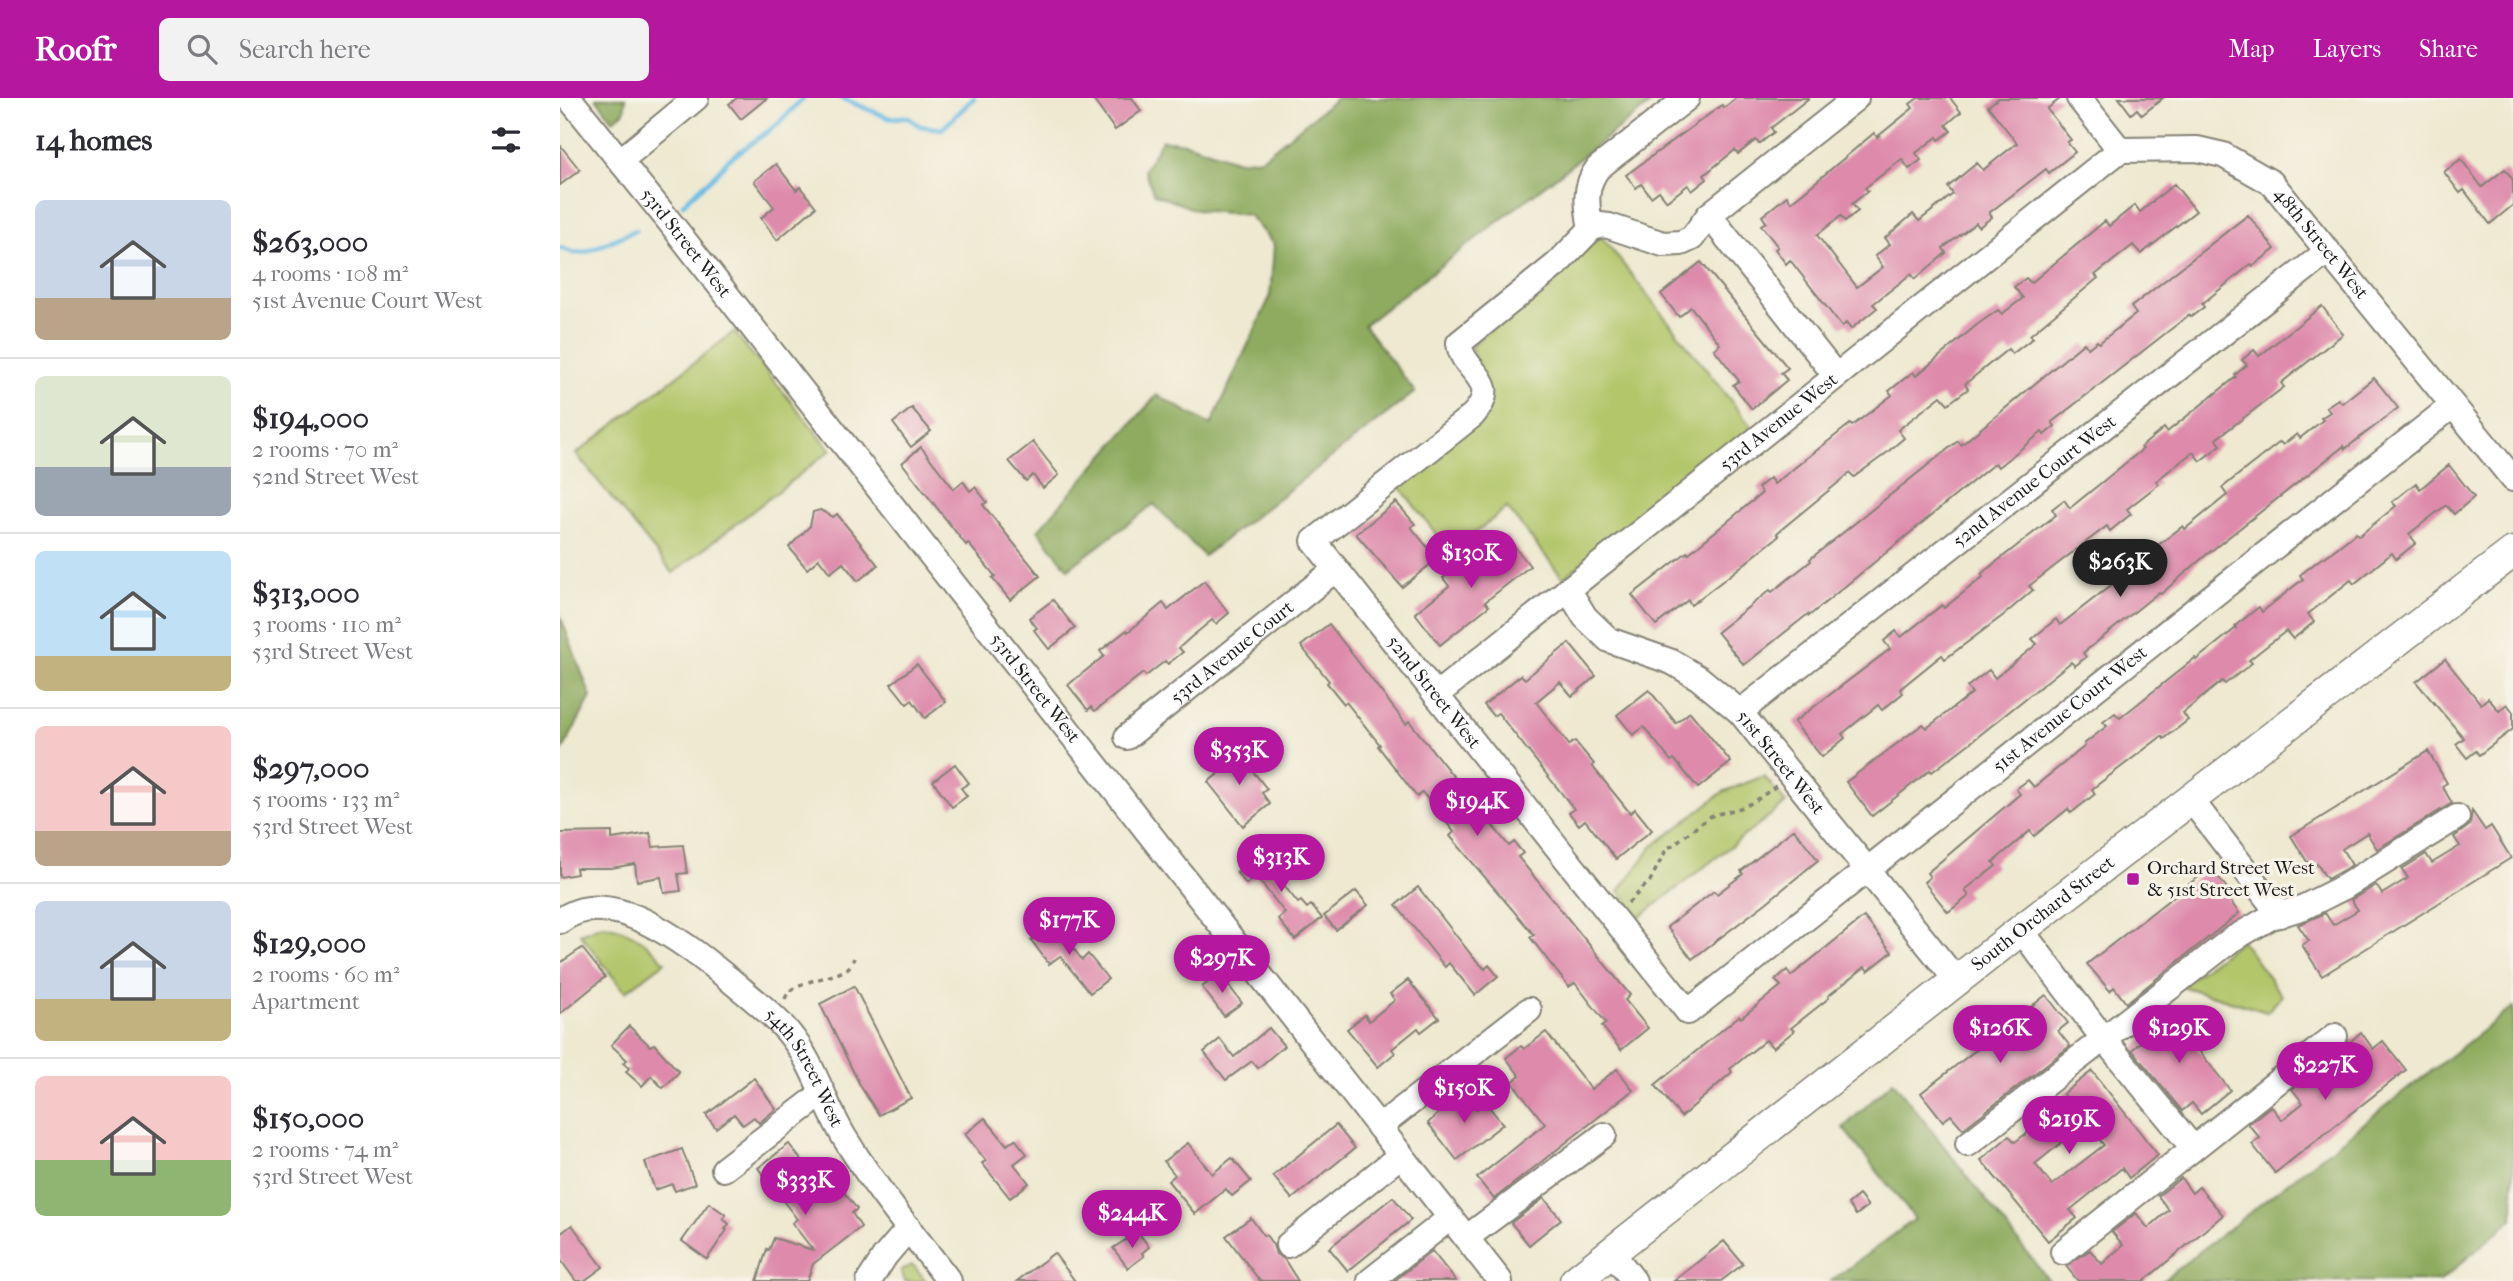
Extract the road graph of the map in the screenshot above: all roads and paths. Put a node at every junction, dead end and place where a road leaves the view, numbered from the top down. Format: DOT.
graph roads {
  1 [pos="569,98"];
  2 [pos="696,98"];
  3 [pos="1687,98"];
  4 [pos="1856,98"];
  5 [pos="2079,98"];
  6 [pos="2120,150"];
  7 [pos="620,161"];
  8 [pos="1709,215"];
  9 [pos="1591,229"];
  10 [pos="2328,250"];
  11 [pos="1836,376"];
  12 [pos="2452,406"];
  13 [pos="2513,479"];
  14 [pos="2513,552"];
  15 [pos="1336,569"];
  16 [pos="1569,589"];
  17 [pos="1436,695"];
  18 [pos="1740,712"];
  19 [pos="1127,737"];
  20 [pos="1790,772"];
  21 [pos="2192,801"];
  22 [pos="2457,817"];
  23 [pos="1868,870"];
  24 [pos="1611,915"];
  25 [pos="2280,915"];
  26 [pos="560,921"];
  27 [pos="2021,930"];
  28 [pos="855,958"];
  29 [pos="1957,981"];
  30 [pos="785,999"];
  31 [pos="1529,1010"];
  32 [pos="1688,1013"];
  33 [pos="2335,1036"];
  34 [pos="2103,1038"];
  35 [pos="823,1093"];
  36 [pos="1379,1127"];
  37 [pos="1604,1135"];
  38 [pos="1968,1144"];
  39 [pos="2193,1148"];
  40 [pos="1401,1155"];
  41 [pos="724,1169"];
  42 [pos="1450,1217"];
  43 [pos="909,1228"];
  44 [pos="1466,1238"];
  45 [pos="1288,1245"];
  46 [pos="2063,1252"];
  47 [pos="1612,1253"];
  48 [pos="869,1281"];
  49 [pos="949,1281"];
  50 [pos="1370,1281"];
  51 [pos="1500,1281"];
  52 [pos="1575,1281"];
  53 [pos="1634,1281"];
  1 -- 7 [label="street, 53rd Street West"];
  2 -- 7 [label="street"];
  3 -- 9 [label="street"];
  4 -- 8 [label="street"];
  5 -- 6 [label="street"];
  6 -- 10 [label="street, 48th Street West"];
  6 -- 11 [label="street, 53rd Avenue West"];
  7 -- 36 [label="street, 53rd Street West"];
  8 -- 9 [label="street"];
  8 -- 11 [label="street"];
  9 -- 15 [label="street, 52nd Street West"];
  10 -- 12 [label="street, 48th Street West"];
  10 -- 18 [label="street, 52nd Avenue Court West"];
  11 -- 16 [label="street, 53rd Avenue West"];
  12 -- 13 [label="street, 48th Street West"];
  12 -- 23 [label="street, 51st Avenue Court West"];
  14 -- 21 [label="main road, South Orchard Street"];
  15 -- 17 [label="street, 52nd Street West"];
  15 -- 19 [label="street, 53rd Avenue Court"];
  16 -- 17 [label="street, 53rd Avenue West"];
  16 -- 18 [label="street, 51st Street West"];
  17 -- 24 [label="street, 52nd Street West"];
  18 -- 20 [label="street, 51st Street West"];
  20 -- 23 [label="street, 51st Street West"];
  20 -- 24 [label="path"];
  21 -- 25 [label="street"];
  21 -- 27 [label="main road, South Orchard Street"];
  22 -- 25 [label="street"];
  23 -- 29 [label="street, 51st Street West"];
  23 -- 32 [label="street, 51st Avenue Court West"];
  24 -- 32 [label="street, 52nd Street West"];
  25 -- 34 [label="street"];
  26 -- 35 [label="street, 54th Street West"];
  27 -- 29 [label="main road, South Orchard Street"];
  27 -- 34 [label="street"];
  28 -- 30 [label="path"];
  29 -- 47 [label="main road, South Orchard Street"];
  31 -- 36 [label="street"];
  33 -- 39 [label="street"];
  34 -- 38 [label="street"];
  34 -- 39 [label="street"];
  35 -- 41 [label="street"];
  35 -- 43 [label="street, 54th Street West"];
  36 -- 40 [label="street, 53rd Street West"];
  37 -- 44 [label="street"];
  39 -- 46 [label="street"];
  40 -- 42 [label="street, 53rd Street West"];
  40 -- 45 [label="street"];
  42 -- 44 [label="street, 53rd Street West"];
  42 -- 50 [label="street"];
  43 -- 48 [label="street"];
  43 -- 49 [label="street, 54th Street West"];
  44 -- 51 [label="street, 53rd Street West"];
  47 -- 52 [label="main road, South Orchard Street"];
  47 -- 53 [label="street"];
}
